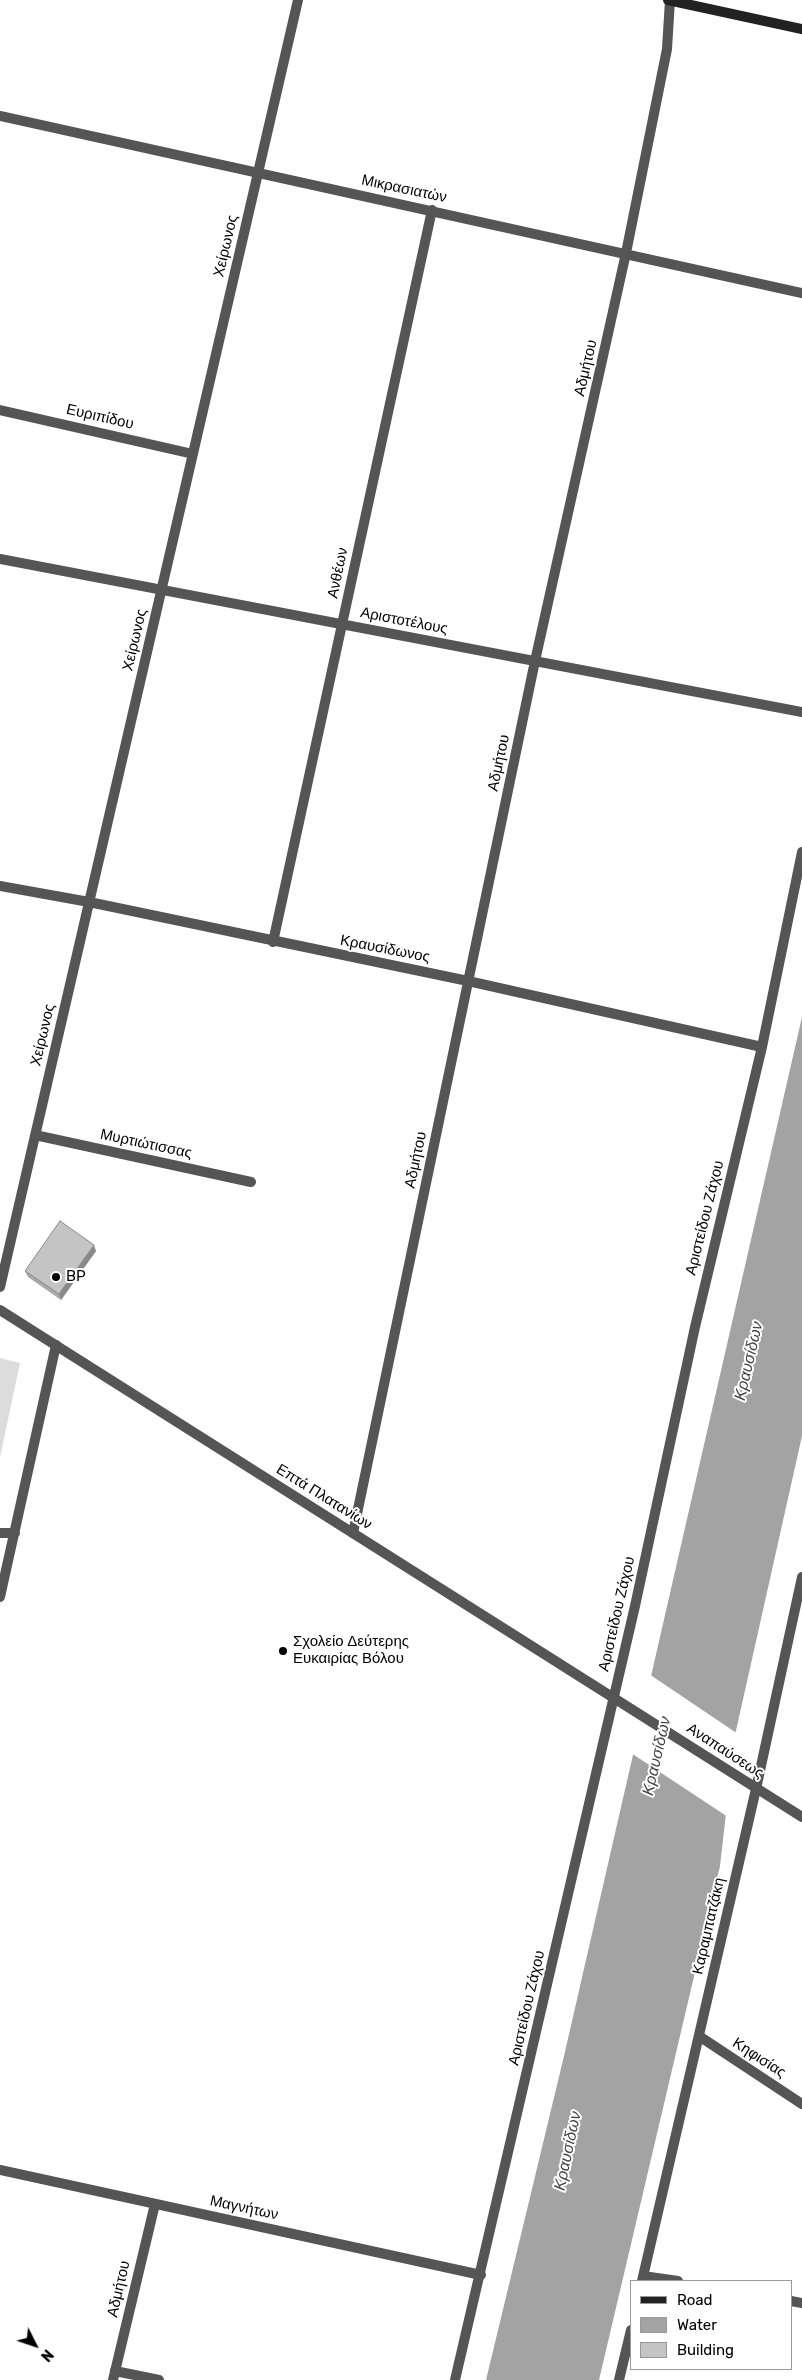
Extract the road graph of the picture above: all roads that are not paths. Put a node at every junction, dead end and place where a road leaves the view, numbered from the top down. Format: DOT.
graph roads {
  1 [pos="298,0"];
  2 [pos="670,0"];
  3 [pos="802,29"];
  4 [pos="0,116"];
  5 [pos="258,172"];
  6 [pos="432,210"];
  7 [pos="626,253"];
  8 [pos="802,293"];
  9 [pos="0,410"];
  10 [pos="193,454"];
  11 [pos="0,559"];
  12 [pos="162,590"];
  13 [pos="342,624"];
  14 [pos="535,662"];
  15 [pos="802,712"];
  16 [pos="802,852"];
  17 [pos="0,886"];
  18 [pos="89,902"];
  19 [pos="273,942"];
  20 [pos="468,981"];
  21 [pos="762,1047"];
  22 [pos="35,1135"];
  23 [pos="251,1182"];
  24 [pos="0,1287"];
  25 [pos="0,1310"];
  26 [pos="56,1345"];
  27 [pos="0,1533"];
  28 [pos="14,1533"];
  29 [pos="353,1533"];
  30 [pos="802,1577"];
  31 [pos="0,1597"];
  32 [pos="613,1697"];
  33 [pos="633,1709"];
  34 [pos="756,1788"];
  35 [pos="802,1817"];
  36 [pos="699,2036"];
  37 [pos="802,2104"];
  38 [pos="0,2170"];
  39 [pos="155,2204"];
  40 [pos="481,2275"];
  41 [pos="643,2278"];
  42 [pos="666,2280"];
  43 [pos="630,2334"];
  44 [pos="114,2375"];
  45 [pos="159,2380"];
  46 [pos="455,2380"];
  47 [pos="619,2380"];
  1 -- 5 [label="street, Χείρωνος"];
  2 -- 3 [label="main road"];
  2 -- 7 [label="street, Αδμήτου"];
  4 -- 5 [label="street, Μικρασιατών"];
  5 -- 6 [label="street, Μικρασιατών"];
  5 -- 10 [label="street, Χείρωνος"];
  6 -- 7 [label="street, Μικρασιατών"];
  6 -- 13 [label="street, Ανθέων"];
  7 -- 8 [label="street, Μικρασιατών"];
  7 -- 14 [label="street, Αδμήτου"];
  9 -- 10 [label="street, Ευριπίδου"];
  10 -- 12 [label="street, Χείρωνος"];
  11 -- 12 [label="street, Αριστοτέλους"];
  12 -- 13 [label="street, Αριστοτέλους"];
  12 -- 18 [label="street, Χείρωνος"];
  13 -- 14 [label="street, Αριστοτέλους"];
  13 -- 19 [label="street, Ανθέων"];
  14 -- 15 [label="street, Αριστοτέλους"];
  14 -- 20 [label="street, Αδμήτου"];
  16 -- 21 [label="street, Αριστείδου Ζάχου"];
  17 -- 18 [label="street, Κραυσίδωνος"];
  18 -- 19 [label="street, Κραυσίδωνος"];
  18 -- 22 [label="street, Χείρωνος"];
  19 -- 20 [label="street, Κραυσίδωνος"];
  20 -- 21 [label="street, Κραυσίδωνος"];
  20 -- 29 [label="street, Αδμήτου"];
  21 -- 32 [label="street, Αριστείδου Ζάχου"];
  22 -- 23 [label="street, Μυρτιώτισσας"];
  22 -- 24 [label="street, Χείρωνος"];
  25 -- 26 [label="street, Επτά Πλατανίων"];
  26 -- 28 [label="street"];
  26 -- 29 [label="street, Επτά Πλατανίων"];
  27 -- 28 [label="street"];
  28 -- 31 [label="street"];
  29 -- 32 [label="street, Επτά Πλατανίων"];
  30 -- 34 [label="street, Καραμπατζάκη"];
  32 -- 33 [label="street, Επτά Πλατανίων"];
  32 -- 40 [label="street, Αριστείδου Ζάχου"];
  33 -- 34 [label="street, Αναπαύσεως"];
  34 -- 35 [label="street, Αναπαύσεως"];
  34 -- 36 [label="street, Καραμπατζάκη"];
  36 -- 37 [label="street, Κηφισίας"];
  36 -- 41 [label="street, Καραμπατζάκη"];
  38 -- 39 [label="street, Μαγνήτων"];
  39 -- 40 [label="street, Μαγνήτων"];
  39 -- 44 [label="street, Αδμήτου"];
  40 -- 46 [label="street, Αριστείδου Ζάχου"];
  41 -- 42 [label="street"];
  43 -- 47 [label="street"];
  44 -- 45 [label="street"];
}
